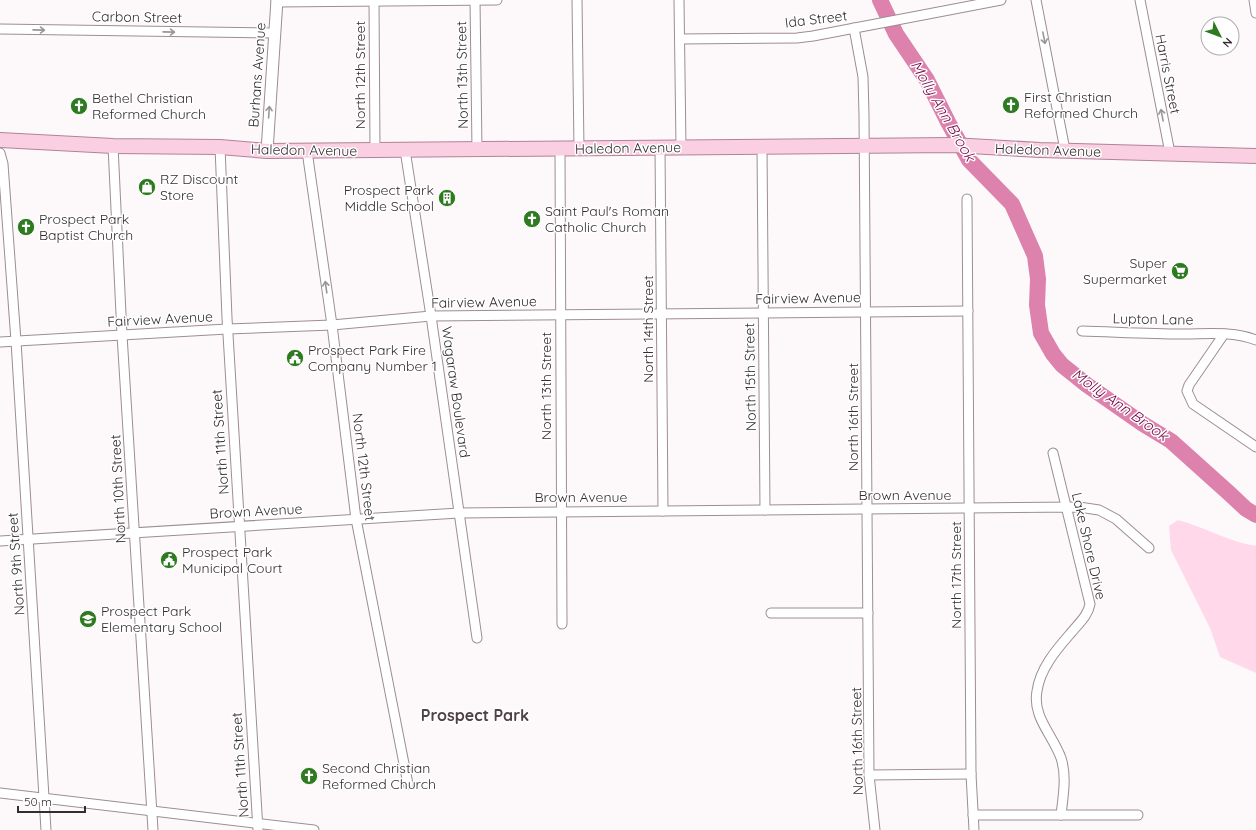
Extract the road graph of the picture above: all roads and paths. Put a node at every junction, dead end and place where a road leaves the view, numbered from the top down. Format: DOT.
graph roads {
  1 [pos="374,0"];
  2 [pos="475,0"];
  3 [pos="496,0"];
  4 [pos="577,0"];
  5 [pos="679,0"];
  6 [pos="1001,0"];
  7 [pos="1036,0"];
  8 [pos="1140,0"];
  9 [pos="1254,0"];
  10 [pos="277,1"];
  11 [pos="1256,13"];
  12 [pos="854,28"];
  13 [pos="0,29"];
  14 [pos="274,33"];
  15 [pos="680,39"];
  16 [pos="0,140"];
  17 [pos="113,146"];
  18 [pos="864,146"];
  19 [pos="220,147"];
  20 [pos="681,147"];
  21 [pos="762,147"];
  22 [pos="660,148"];
  23 [pos="560,149"];
  24 [pos="579,149"];
  25 [pos="375,150"];
  26 [pos="405,150"];
  27 [pos="477,150"];
  28 [pos="1065,150"];
  29 [pos="266,151"];
  30 [pos="307,151"];
  31 [pos="0,153"];
  32 [pos="1170,153"];
  33 [pos="1256,156"];
  34 [pos="967,199"];
  35 [pos="968,311"];
  36 [pos="866,312"];
  37 [pos="763,313"];
  38 [pos="662,314"];
  39 [pos="560,315"];
  40 [pos="431,316"];
  41 [pos="332,325"];
  42 [pos="228,329"];
  43 [pos="1082,331"];
  44 [pos="1224,334"];
  45 [pos="122,335"];
  46 [pos="1256,340"];
  47 [pos="0,342"];
  48 [pos="16,342"];
  49 [pos="1256,447"];
  50 [pos="1053,453"];
  51 [pos="1066,507"];
  52 [pos="969,508"];
  53 [pos="867,509"];
  54 [pos="765,510"];
  55 [pos="561,511"];
  56 [pos="663,511"];
  57 [pos="459,513"];
  58 [pos="356,519"];
  59 [pos="240,526"];
  60 [pos="134,532"];
  61 [pos="28,539"];
  62 [pos="0,540"];
  63 [pos="1149,548"];
  64 [pos="771,613"];
  65 [pos="868,613"];
  66 [pos="562,624"];
  67 [pos="477,638"];
  68 [pos="971,774"];
  69 [pos="869,775"];
  70 [pos="408,784"];
  71 [pos="0,793"];
  72 [pos="44,798"];
  73 [pos="152,811"];
  74 [pos="973,815"];
  75 [pos="1138,815"];
  76 [pos="1061,816"];
  77 [pos="258,827"];
  78 [pos="46,830"];
  79 [pos="153,830"];
  80 [pos="314,830"];
  81 [pos="876,830"];
  82 [pos="974,830"];
  1 -- 2 [label="street"];
  1 -- 10 [label="street"];
  1 -- 25 [label="street, North 12th Street"];
  2 -- 3 [label="street"];
  2 -- 27 [label="street, North 13th Street"];
  4 -- 24 [label="street"];
  5 -- 15 [label="street"];
  6 -- 12 [label="street, Ida Street"];
  7 -- 28 [label="street, one-way"];
  32 -- 8 [label="street, Harris Street, one-way"];
  9 -- 11 [label="street"];
  10 -- 14 [label="street, Burhans Avenue"];
  12 -- 15 [label="street, Ida Street"];
  12 -- 18 [label="street, North 16th Street"];
  13 -- 14 [label="street, Carbon Street, one-way"];
  29 -- 14 [label="street, Burhans Avenue, one-way"];
  15 -- 20 [label="street"];
  16 -- 17 [label="main road, Haledon Avenue"];
  17 -- 19 [label="main road, Haledon Avenue"];
  17 -- 45 [label="street, North 10th Street"];
  18 -- 21 [label="main road, Haledon Avenue"];
  18 -- 28 [label="main road, Haledon Avenue"];
  18 -- 36 [label="street, North 16th Street"];
  19 -- 29 [label="main road, Haledon Avenue"];
  19 -- 42 [label="street, North 11th Street"];
  20 -- 21 [label="main road, Haledon Avenue"];
  20 -- 22 [label="main road, Haledon Avenue"];
  21 -- 37 [label="street, North 15th Street"];
  22 -- 24 [label="main road, Haledon Avenue"];
  22 -- 38 [label="street, North 14th Street"];
  23 -- 24 [label="main road, Haledon Avenue"];
  23 -- 27 [label="main road, Haledon Avenue"];
  23 -- 39 [label="street, North 13th Street"];
  25 -- 26 [label="main road, Haledon Avenue"];
  25 -- 30 [label="main road, Haledon Avenue"];
  26 -- 27 [label="main road, Haledon Avenue"];
  26 -- 40 [label="street, Wagaraw Boulevard"];
  28 -- 32 [label="main road, Haledon Avenue"];
  29 -- 30 [label="main road, Haledon Avenue"];
  41 -- 30 [label="street, North 12th Street, one-way"];
  31 -- 48 [label="street, North 9th Street"];
  32 -- 33 [label="main road, Haledon Avenue"];
  34 -- 35 [label="street, North 17th Street"];
  35 -- 36 [label="street, Fairview Avenue"];
  35 -- 52 [label="street, North 17th Street"];
  36 -- 37 [label="street, Fairview Avenue"];
  36 -- 53 [label="street, North 16th Street"];
  37 -- 38 [label="street, Fairview Avenue"];
  37 -- 54 [label="street, North 15th Street"];
  38 -- 39 [label="street, Fairview Avenue"];
  38 -- 56 [label="street, North 14th Street"];
  39 -- 40 [label="street, Fairview Avenue"];
  39 -- 55 [label="street, North 13th Street"];
  40 -- 41 [label="street, Fairview Avenue"];
  40 -- 57 [label="street, Wagaraw Boulevard"];
  41 -- 42 [label="street, Fairview Avenue"];
  41 -- 58 [label="street, North 12th Street"];
  42 -- 45 [label="street, Fairview Avenue"];
  42 -- 59 [label="street, North 11th Street"];
  43 -- 44 [label="street, Lupton Lane"];
  44 -- 46 [label="street, Lupton Lane"];
  44 -- 49 [label="street"];
  45 -- 48 [label="street, Fairview Avenue"];
  45 -- 60 [label="street, North 10th Street"];
  47 -- 48 [label="street, Fairview Avenue"];
  48 -- 61 [label="street, North 9th Street"];
  50 -- 51 [label="street, Lake Shore Drive"];
  51 -- 52 [label="street, Brown Avenue"];
  51 -- 63 [label="street, Brown Avenue"];
  51 -- 76 [label="street, Lake Shore Drive"];
  52 -- 53 [label="street, Brown Avenue"];
  52 -- 68 [label="street, North 17th Street"];
  53 -- 54 [label="street, Brown Avenue"];
  53 -- 65 [label="street, North 16th Street"];
  54 -- 56 [label="street, Brown Avenue"];
  55 -- 56 [label="street, Brown Avenue"];
  55 -- 57 [label="street, Brown Avenue"];
  55 -- 66 [label="street, North 13th Street"];
  57 -- 58 [label="street, Brown Avenue"];
  57 -- 67 [label="street, Wagaraw Boulevard"];
  58 -- 59 [label="street, Brown Avenue"];
  58 -- 70 [label="street, North 12th Street"];
  59 -- 60 [label="street, Brown Avenue"];
  59 -- 77 [label="street, North 11th Street"];
  60 -- 61 [label="street, Brown Avenue"];
  60 -- 73 [label="street, North 10th Street"];
  61 -- 62 [label="street, Brown Avenue"];
  61 -- 72 [label="street, North 9th Street"];
  64 -- 65 [label="street"];
  65 -- 69 [label="street, North 16th Street"];
  68 -- 69 [label="street"];
  68 -- 74 [label="street, North 17th Street"];
  69 -- 81 [label="street, North 16th Street"];
  71 -- 72 [label="street"];
  72 -- 73 [label="street"];
  72 -- 78 [label="street, North 9th Street"];
  73 -- 77 [label="street"];
  73 -- 79 [label="street, North 10th Street"];
  74 -- 76 [label="street"];
  74 -- 82 [label="street, North 17th Street"];
  75 -- 76 [label="street"];
  77 -- 80 [label="street"];
}
